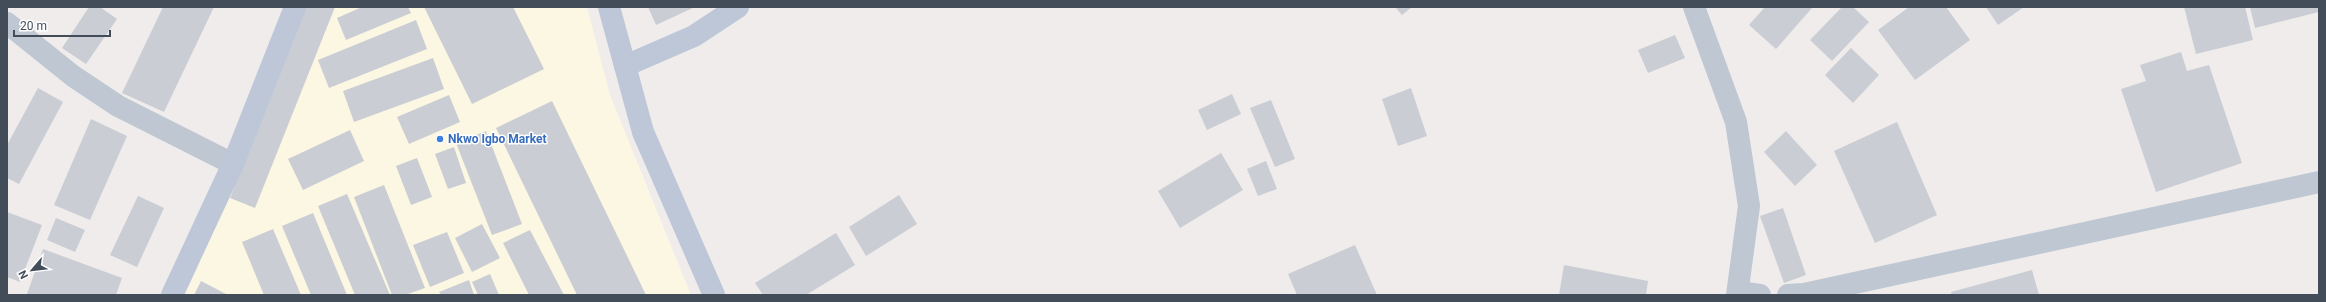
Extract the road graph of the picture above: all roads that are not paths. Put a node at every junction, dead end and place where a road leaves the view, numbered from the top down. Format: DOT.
graph roads {
  1 [pos="295,7"];
  2 [pos="609,7"];
  3 [pos="738,7"];
  4 [pos="1694,7"];
  5 [pos="7,23"];
  6 [pos="625,66"];
  7 [pos="233,164"];
  8 [pos="2319,182"];
  9 [pos="1738,294"];
  10 [pos="172,295"];
  11 [pos="714,295"];
  12 [pos="1760,295"];
  13 [pos="1788,295"];
  1 -- 7 [label="main road"];
  2 -- 6 [label="main road"];
  3 -- 6 [label="main road"];
  4 -- 9 [label="street"];
  5 -- 7 [label="street"];
  6 -- 11 [label="main road"];
  7 -- 10 [label="main road"];
  8 -- 13 [label="street"];
  9 -- 12 [label="street"];
}
